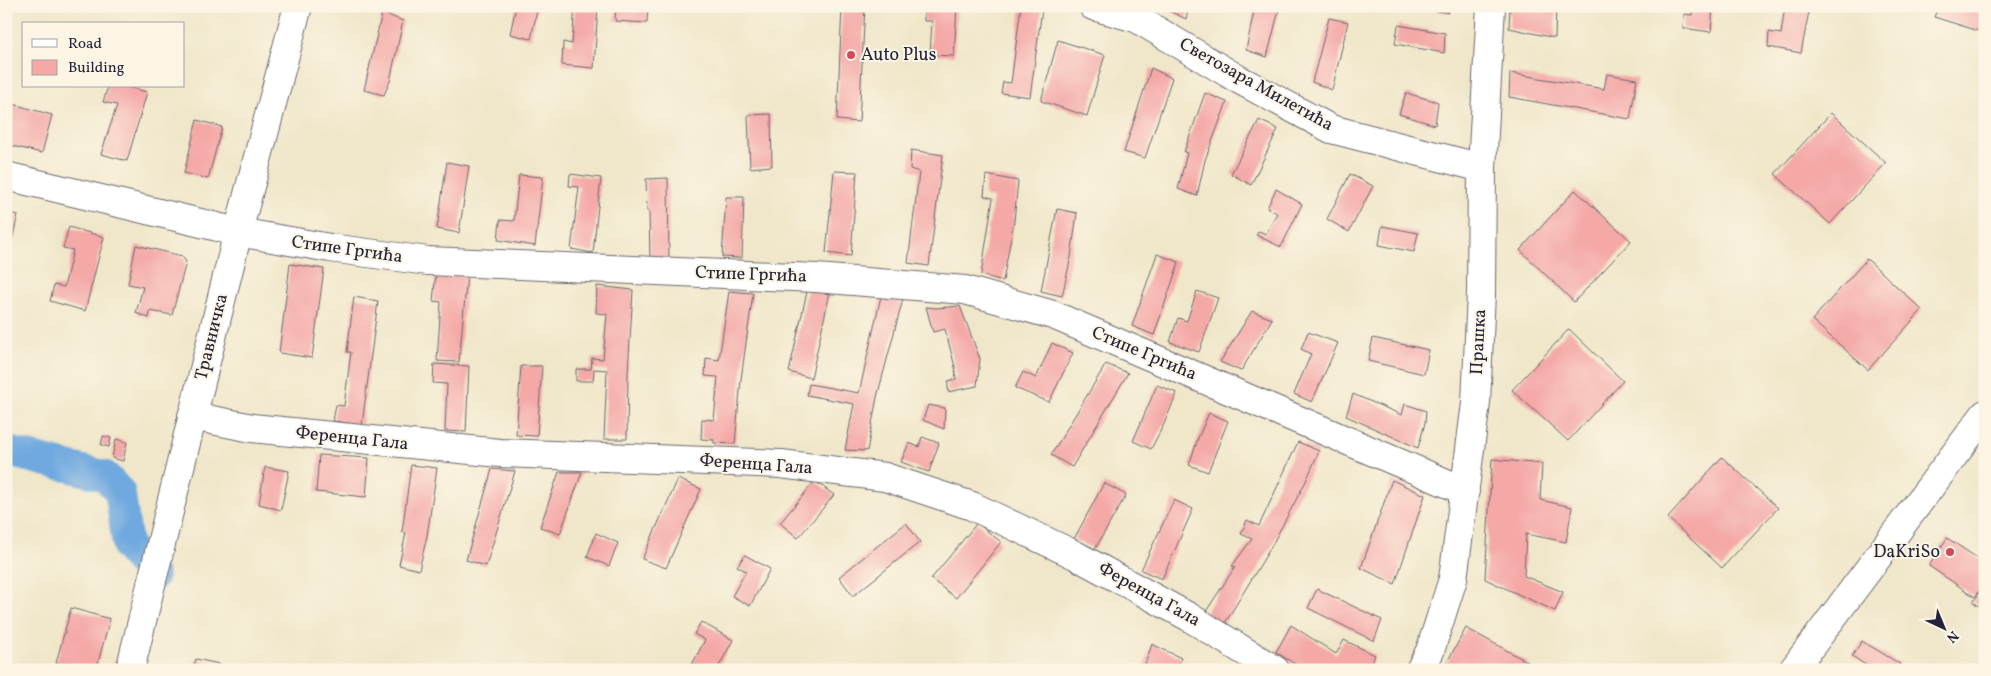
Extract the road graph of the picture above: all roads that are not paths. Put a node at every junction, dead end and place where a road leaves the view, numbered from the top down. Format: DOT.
graph roads {
  1 [pos="298,6"];
  2 [pos="1093,6"];
  3 [pos="1491,6"];
  4 [pos="1482,168"];
  5 [pos="6,176"];
  6 [pos="238,232"];
  7 [pos="1985,414"];
  8 [pos="192,416"];
  9 [pos="1465,491"];
  10 [pos="130,670"];
  11 [pos="1275,670"];
  12 [pos="1420,670"];
  13 [pos="1792,670"];
  1 -- 6 [label="street, Травничка"];
  2 -- 4 [label="street, Светозара Милетића"];
  3 -- 4 [label="street, Прашка"];
  4 -- 9 [label="street, Прашка"];
  5 -- 6 [label="street, Стипе Гргића"];
  6 -- 8 [label="street, Травничка"];
  6 -- 9 [label="street, Стипе Гргића"];
  7 -- 13 [label="street"];
  8 -- 10 [label="street, Травничка"];
  8 -- 11 [label="street, Ференца Гала"];
  9 -- 12 [label="street, Прашка"];
}
